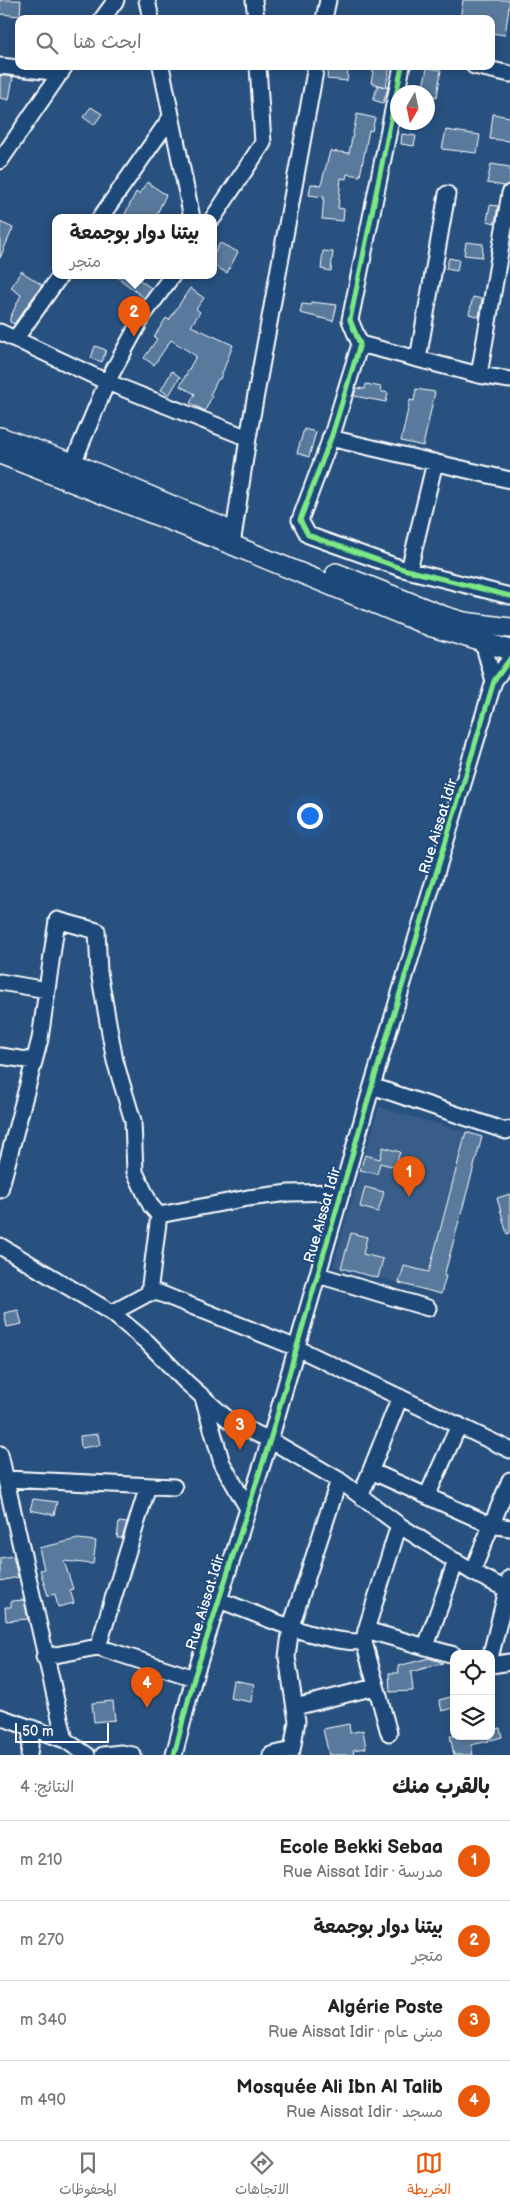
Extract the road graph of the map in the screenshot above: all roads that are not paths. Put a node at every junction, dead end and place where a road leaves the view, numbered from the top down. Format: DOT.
graph roads {
  1 [pos="116,0"];
  2 [pos="147,0"];
  3 [pos="254,0"];
  4 [pos="328,0"];
  5 [pos="105,15"];
  6 [pos="150,15"];
  7 [pos="256,15"];
  8 [pos="325,15"];
  9 [pos="0,66"];
  10 [pos="15,67"];
  11 [pos="62,70"];
  12 [pos="162,70"];
  13 [pos="258,70"];
  14 [pos="315,70"];
  15 [pos="401,70"];
  16 [pos="492,70"];
  17 [pos="510,74"];
  18 [pos="172,117"];
  19 [pos="0,161"];
  20 [pos="510,193"];
  21 [pos="447,194"];
  22 [pos="103,214"];
  23 [pos="191,214"];
  24 [pos="216,214"];
  25 [pos="58,279"];
  26 [pos="170,279"];
  27 [pos="0,332"];
  28 [pos="16,338"];
  29 [pos="360,344"];
  30 [pos="418,359"];
  31 [pos="479,375"];
  32 [pos="510,380"];
  33 [pos="107,382"];
  34 [pos="0,437"];
  35 [pos="248,438"];
  36 [pos="330,438"];
  37 [pos="0,454"];
  38 [pos="436,462"];
  39 [pos="73,464"];
  40 [pos="510,480"];
  41 [pos="234,539"];
  42 [pos="409,570"];
  43 [pos="510,596"];
  44 [pos="489,625"];
  45 [pos="510,627"];
  46 [pos="483,643"];
  47 [pos="510,650"];
  48 [pos="510,658"];
  49 [pos="494,681"];
  50 [pos="0,982"];
  51 [pos="47,990"];
  52 [pos="0,1056"];
  53 [pos="34,1061"];
  54 [pos="372,1086"];
  55 [pos="510,1129"];
  56 [pos="0,1190"];
  57 [pos="342,1192"];
  58 [pos="160,1215"];
  59 [pos="0,1246"];
  60 [pos="318,1275"];
  61 [pos="149,1293"];
  62 [pos="428,1308"];
  63 [pos="112,1313"];
  64 [pos="297,1348"];
  65 [pos="203,1397"];
  66 [pos="400,1397"];
  67 [pos="459,1426"];
  68 [pos="270,1440"];
  69 [pos="510,1450"];
  70 [pos="0,1454"];
  71 [pos="371,1471"];
  72 [pos="6,1479"];
  73 [pos="339,1480"];
  74 [pos="510,1480"];
  75 [pos="148,1486"];
  76 [pos="174,1487"];
  77 [pos="361,1495"];
  78 [pos="427,1496"];
  79 [pos="247,1507"];
  80 [pos="399,1525"];
  81 [pos="491,1525"];
  82 [pos="510,1528"];
  83 [pos="510,1540"];
  84 [pos="456,1561"];
  85 [pos="472,1572"];
  86 [pos="509,1586"];
  87 [pos="219,1600"];
  88 [pos="291,1626"];
  89 [pos="365,1636"];
  90 [pos="426,1646"];
  91 [pos="98,1647"];
  92 [pos="492,1650"];
  93 [pos="450,1654"];
  94 [pos="44,1657"];
  95 [pos="510,1662"];
  96 [pos="495,1664"];
  97 [pos="194,1678"];
  98 [pos="375,1687"];
  99 [pos="295,1707"];
  100 [pos="0,1716"];
  101 [pos="32,1728"];
  102 [pos="389,1733"];
  103 [pos="65,1740"];
  104 [pos="125,1754"];
  105 [pos="29,1755"];
  106 [pos="87,1755"];
  107 [pos="103,1755"];
  108 [pos="174,1755"];
  109 [pos="271,1755"];
  1 -- 5 [label="street"];
  2 -- 6 [label="street"];
  3 -- 7 [label="street"];
  4 -- 8 [label="street"];
  9 -- 10 [label="street"];
  11 -- 19 [label="street"];
  12 -- 18 [label="street"];
  13 -- 24 [label="street"];
  14 -- 35 [label="street"];
  15 -- 29 [label="street"];
  16 -- 17 [label="street"];
  18 -- 22 [label="street"];
  18 -- 23 [label="street"];
  20 -- 31 [label="street"];
  21 -- 30 [label="street"];
  25 -- 28 [label="street"];
  26 -- 33 [label="street"];
  27 -- 28 [label="street"];
  28 -- 33 [label="street"];
  29 -- 30 [label="street"];
  29 -- 36 [label="street"];
  30 -- 31 [label="street"];
  31 -- 32 [label="street"];
  33 -- 35 [label="street"];
  33 -- 39 [label="street"];
  34 -- 39 [label="main road"];
  35 -- 41 [label="street"];
  36 -- 38 [label="street"];
  36 -- 42 [label="street"];
  37 -- 41 [label="main road"];
  38 -- 40 [label="street"];
  38 -- 42 [label="street"];
  39 -- 41 [label="main road"];
  41 -- 44 [label="main road"];
  41 -- 46 [label="main road"];
  42 -- 43 [label="street"];
  44 -- 45 [label="main road"];
  44 -- 46 [label="street"];
  46 -- 47 [label="main road"];
  46 -- 49 [label="street"];
  48 -- 49 [label="street"];
  49 -- 54 [label="street, Rue Aissat Idir"];
  50 -- 51 [label="street"];
  51 -- 53 [label="street"];
  51 -- 58 [label="street"];
  52 -- 53 [label="street"];
  53 -- 56 [label="street"];
  54 -- 55 [label="street"];
  54 -- 57 [label="street, Rue Aissat Idir"];
  57 -- 58 [label="street"];
  57 -- 60 [label="street, Rue Aissat Idir"];
  58 -- 61 [label="street"];
  59 -- 63 [label="street"];
  60 -- 62 [label="street"];
  60 -- 64 [label="street, Rue Aissat Idir"];
  61 -- 63 [label="street"];
  61 -- 64 [label="street"];
  63 -- 65 [label="street"];
  64 -- 66 [label="street"];
  64 -- 68 [label="street, Rue Aissat Idir"];
  65 -- 68 [label="street"];
  65 -- 79 [label="street"];
  66 -- 67 [label="street"];
  66 -- 71 [label="street"];
  67 -- 69 [label="street"];
  67 -- 78 [label="street"];
  68 -- 73 [label="street"];
  68 -- 79 [label="street, Rue Aissat Idir"];
  70 -- 72 [label="street"];
  71 -- 77 [label="street"];
  71 -- 78 [label="street"];
  72 -- 75 [label="street"];
  72 -- 94 [label="street"];
  73 -- 77 [label="street"];
  73 -- 88 [label="street"];
  74 -- 81 [label="street"];
  75 -- 76 [label="street"];
  75 -- 91 [label="street"];
  77 -- 80 [label="street"];
  78 -- 81 [label="street"];
  79 -- 87 [label="street, Rue Aissat Idir"];
  80 -- 84 [label="street"];
  80 -- 89 [label="street"];
  81 -- 82 [label="street"];
  81 -- 83 [label="street"];
  81 -- 85 [label="street"];
  84 -- 85 [label="street"];
  84 -- 90 [label="street"];
  85 -- 86 [label="street"];
  86 -- 92 [label="street"];
  87 -- 88 [label="street"];
  87 -- 97 [label="street, Rue Aissat Idir"];
  88 -- 89 [label="street"];
  88 -- 99 [label="street"];
  89 -- 90 [label="street"];
  89 -- 98 [label="street"];
  90 -- 93 [label="street"];
  91 -- 94 [label="street"];
  91 -- 97 [label="street"];
  94 -- 103 [label="street"];
  95 -- 96 [label="street"];
  97 -- 108 [label="street, Rue Aissat Idir"];
  98 -- 99 [label="street"];
  98 -- 102 [label="street"];
  99 -- 109 [label="street"];
  100 -- 101 [label="street"];
  101 -- 103 [label="street"];
  101 -- 105 [label="street"];
  103 -- 106 [label="street"];
  104 -- 107 [label="street"];
}
